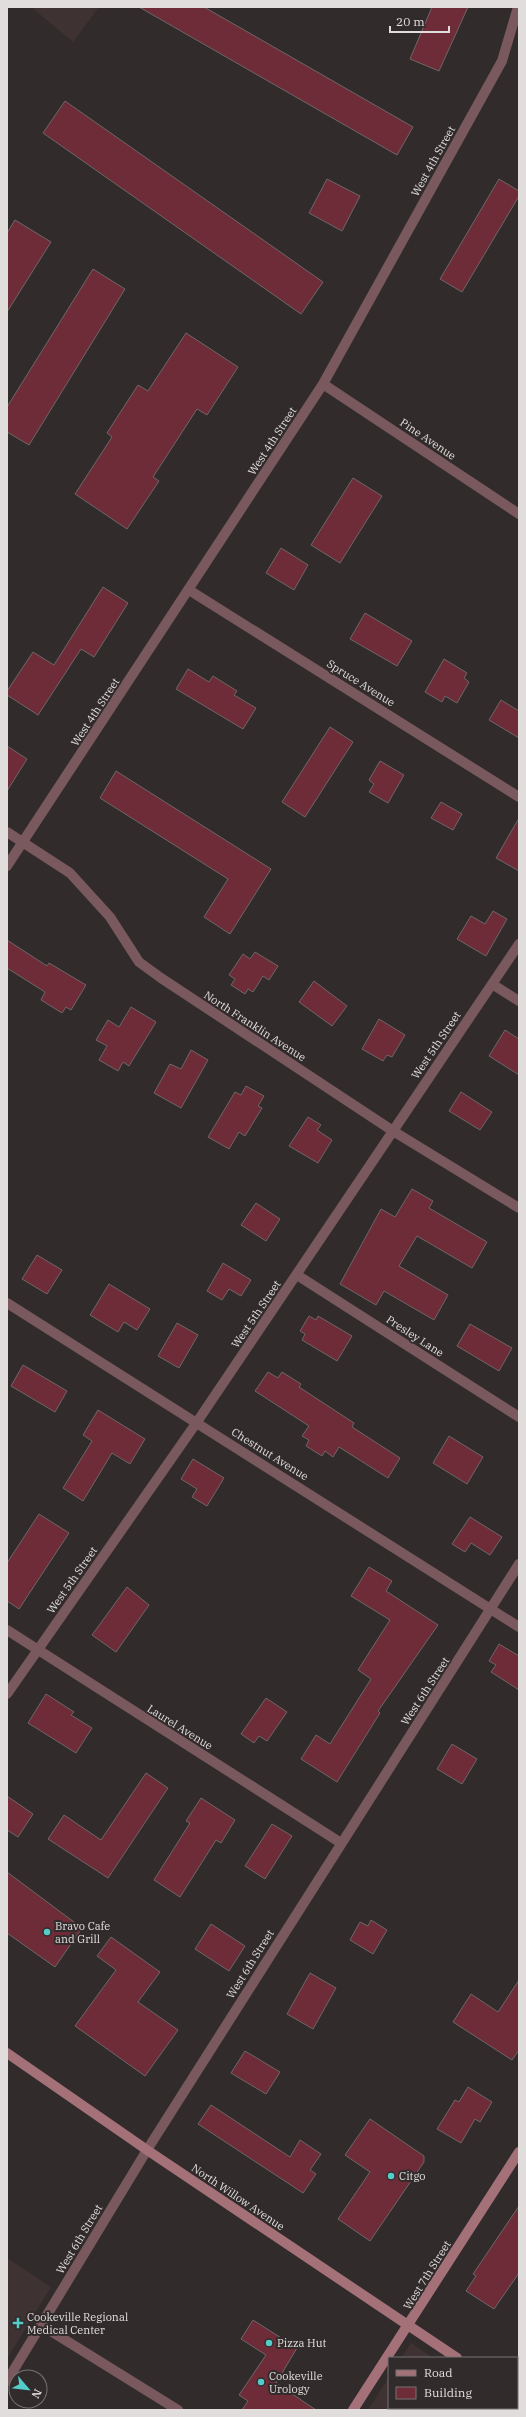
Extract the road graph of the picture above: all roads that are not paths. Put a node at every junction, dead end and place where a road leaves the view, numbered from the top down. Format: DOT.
graph roads {
  1 [pos="518,7"];
  2 [pos="323,384"];
  3 [pos="519,514"];
  4 [pos="190,590"];
  5 [pos="519,797"];
  6 [pos="7,832"];
  7 [pos="23,843"];
  8 [pos="7,866"];
  9 [pos="519,944"];
  10 [pos="492,984"];
  11 [pos="519,1001"];
  12 [pos="393,1131"];
  13 [pos="519,1208"];
  14 [pos="297,1275"];
  15 [pos="7,1303"];
  16 [pos="519,1417"];
  17 [pos="197,1422"];
  18 [pos="519,1564"];
  19 [pos="491,1609"];
  20 [pos="519,1627"];
  21 [pos="7,1630"];
  22 [pos="37,1650"];
  23 [pos="7,1694"];
  24 [pos="341,1844"];
  25 [pos="7,2053"];
  26 [pos="147,2150"];
  27 [pos="519,2152"];
  28 [pos="41,2325"];
  29 [pos="409,2326"];
  30 [pos="388,2357"];
  31 [pos="456,2357"];
  32 [pos="388,2358"];
  33 [pos="7,2381"];
  34 [pos="178,2410"];
  35 [pos="353,2410"];
  1 -- 2 [label="street, West 4th Street"];
  2 -- 3 [label="street, Pine Avenue"];
  2 -- 4 [label="street, West 4th Street"];
  4 -- 5 [label="street, Spruce Avenue"];
  4 -- 7 [label="street, West 4th Street"];
  6 -- 7 [label="street, North Franklin Avenue"];
  7 -- 8 [label="street, West 4th Street"];
  7 -- 12 [label="street, North Franklin Avenue"];
  9 -- 10 [label="street, West 5th Street"];
  10 -- 11 [label="street"];
  10 -- 12 [label="street, West 5th Street"];
  12 -- 13 [label="street, North Franklin Avenue"];
  12 -- 14 [label="street, West 5th Street"];
  14 -- 16 [label="street, Presley Lane"];
  14 -- 17 [label="street, West 5th Street"];
  15 -- 17 [label="street, Chestnut Avenue"];
  17 -- 19 [label="street, Chestnut Avenue"];
  17 -- 22 [label="street, West 5th Street"];
  18 -- 19 [label="street, West 6th Street"];
  19 -- 20 [label="street, Chestnut Avenue"];
  19 -- 24 [label="street, West 6th Street"];
  21 -- 22 [label="street, Laurel Avenue"];
  22 -- 23 [label="street, West 5th Street"];
  22 -- 24 [label="street, Laurel Avenue"];
  24 -- 26 [label="street, West 6th Street"];
  25 -- 26 [label="main road, North Willow Avenue"];
  26 -- 28 [label="street, West 6th Street"];
  26 -- 29 [label="main road, North Willow Avenue"];
  27 -- 29 [label="main road, West 7th Street"];
  28 -- 33 [label="street, West 6th Street"];
  28 -- 34 [label="street"];
  29 -- 30 [label="main road, West 7th Street"];
  29 -- 31 [label="main road, North Willow Avenue"];
  32 -- 35 [label="main road, West 7th Street"];
}
